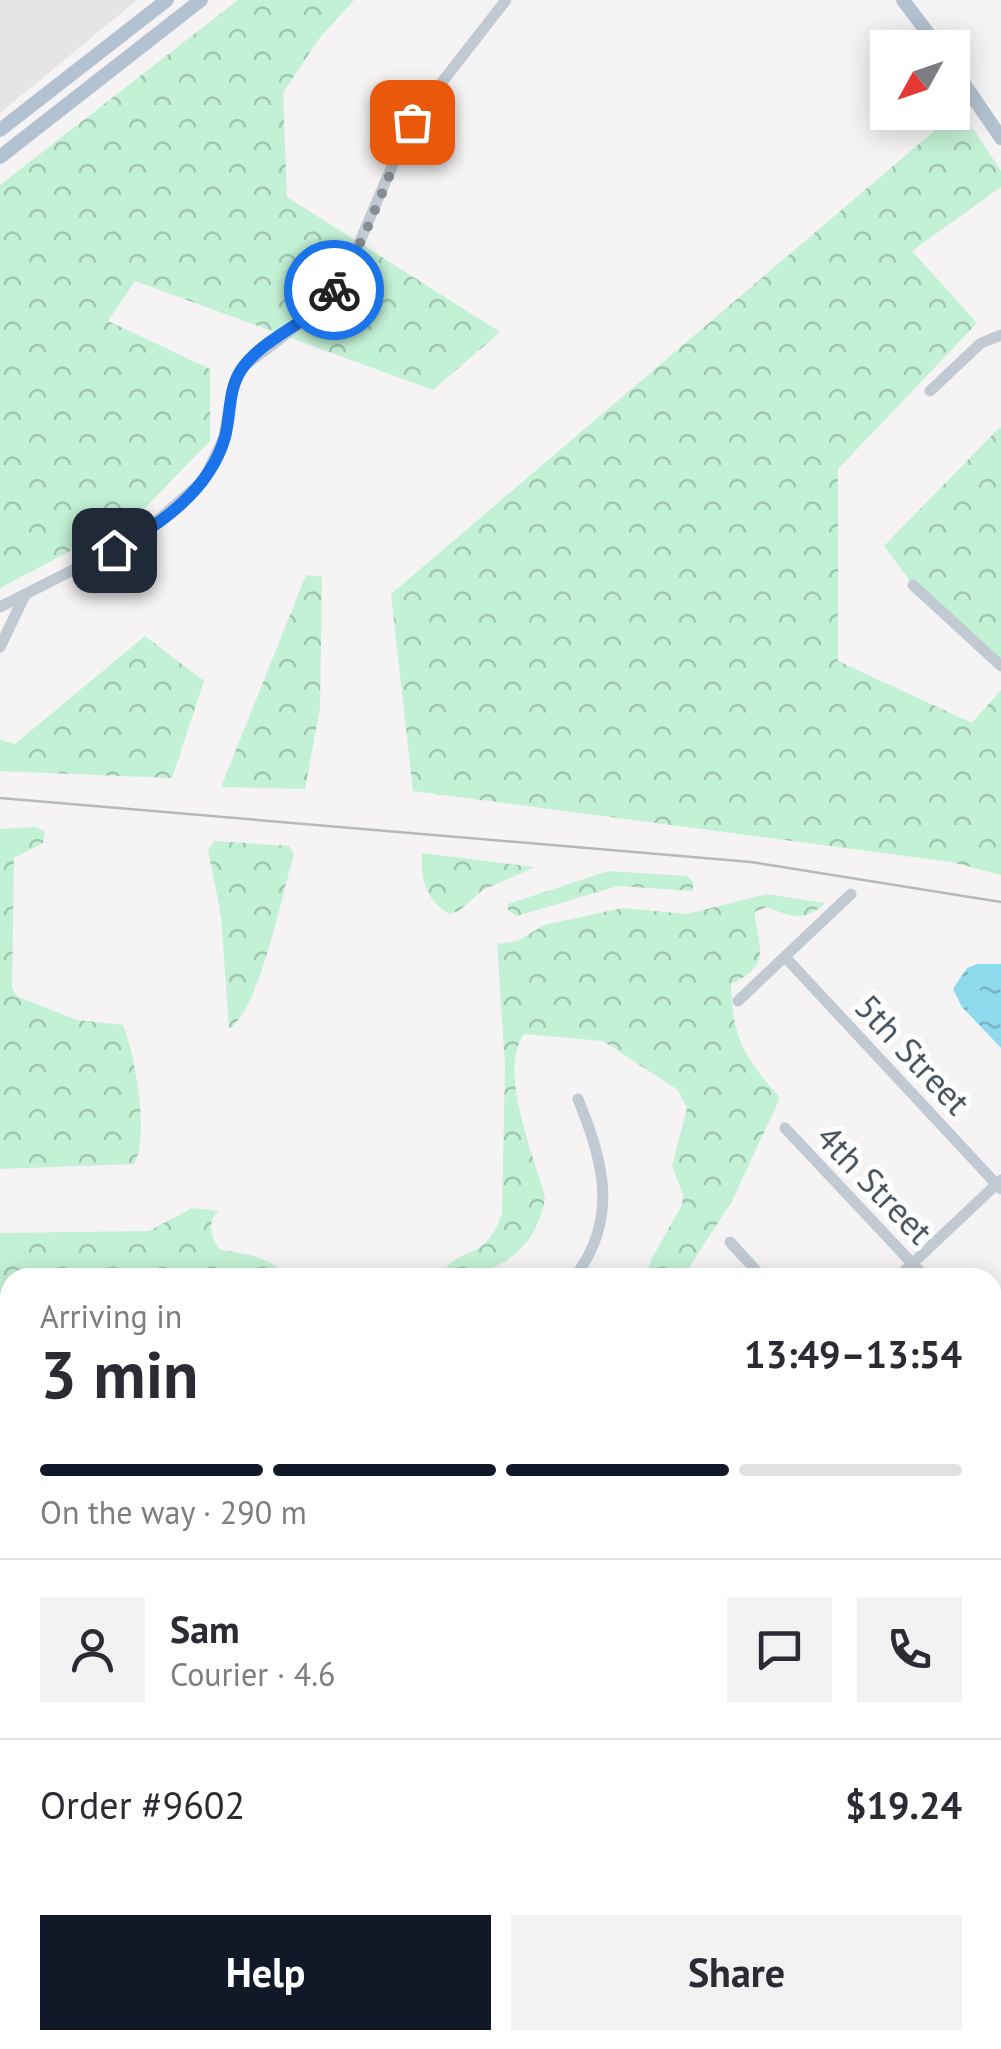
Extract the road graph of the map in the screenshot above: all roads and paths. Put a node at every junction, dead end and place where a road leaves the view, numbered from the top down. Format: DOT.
graph roads {
  1 [pos="167,0"];
  2 [pos="201,0"];
  3 [pos="506,0"];
  4 [pos="903,0"];
  5 [pos="926,30"];
  6 [pos="970,92"];
  7 [pos="0,130"];
  8 [pos="1001,138"];
  9 [pos="0,158"];
  10 [pos="999,334"];
  11 [pos="930,391"];
  12 [pos="914,584"];
  13 [pos="25,595"];
  14 [pos="0,607"];
  15 [pos="0,647"];
  16 [pos="1001,666"];
  17 [pos="852,894"];
  18 [pos="785,957"];
  19 [pos="738,1000"];
  20 [pos="578,1099"];
  21 [pos="784,1128"];
  22 [pos="999,1184"];
  23 [pos="730,1242"];
  24 [pos="912,1263"];
  25 [pos="581,1268"];
  26 [pos="753,1268"];
  27 [pos="907,1268"];
  28 [pos="917,1268"];
  1 -- 7 [label="main road"];
  2 -- 9 [label="main road"];
  3 -- 13 [label="street"];
  4 -- 5 [label="main road"];
  6 -- 8 [label="main road"];
  10 -- 11 [label="street"];
  12 -- 16 [label="street"];
  13 -- 14 [label="street"];
  13 -- 15 [label="street"];
  17 -- 18 [label="street"];
  18 -- 19 [label="street"];
  18 -- 22 [label="street, 5th Street"];
  20 -- 25 [label="street"];
  21 -- 24 [label="street, 4th Street"];
  22 -- 24 [label="street"];
  23 -- 26 [label="street"];
  24 -- 27 [label="street"];
  24 -- 28 [label="street, 4th Street"];
}
